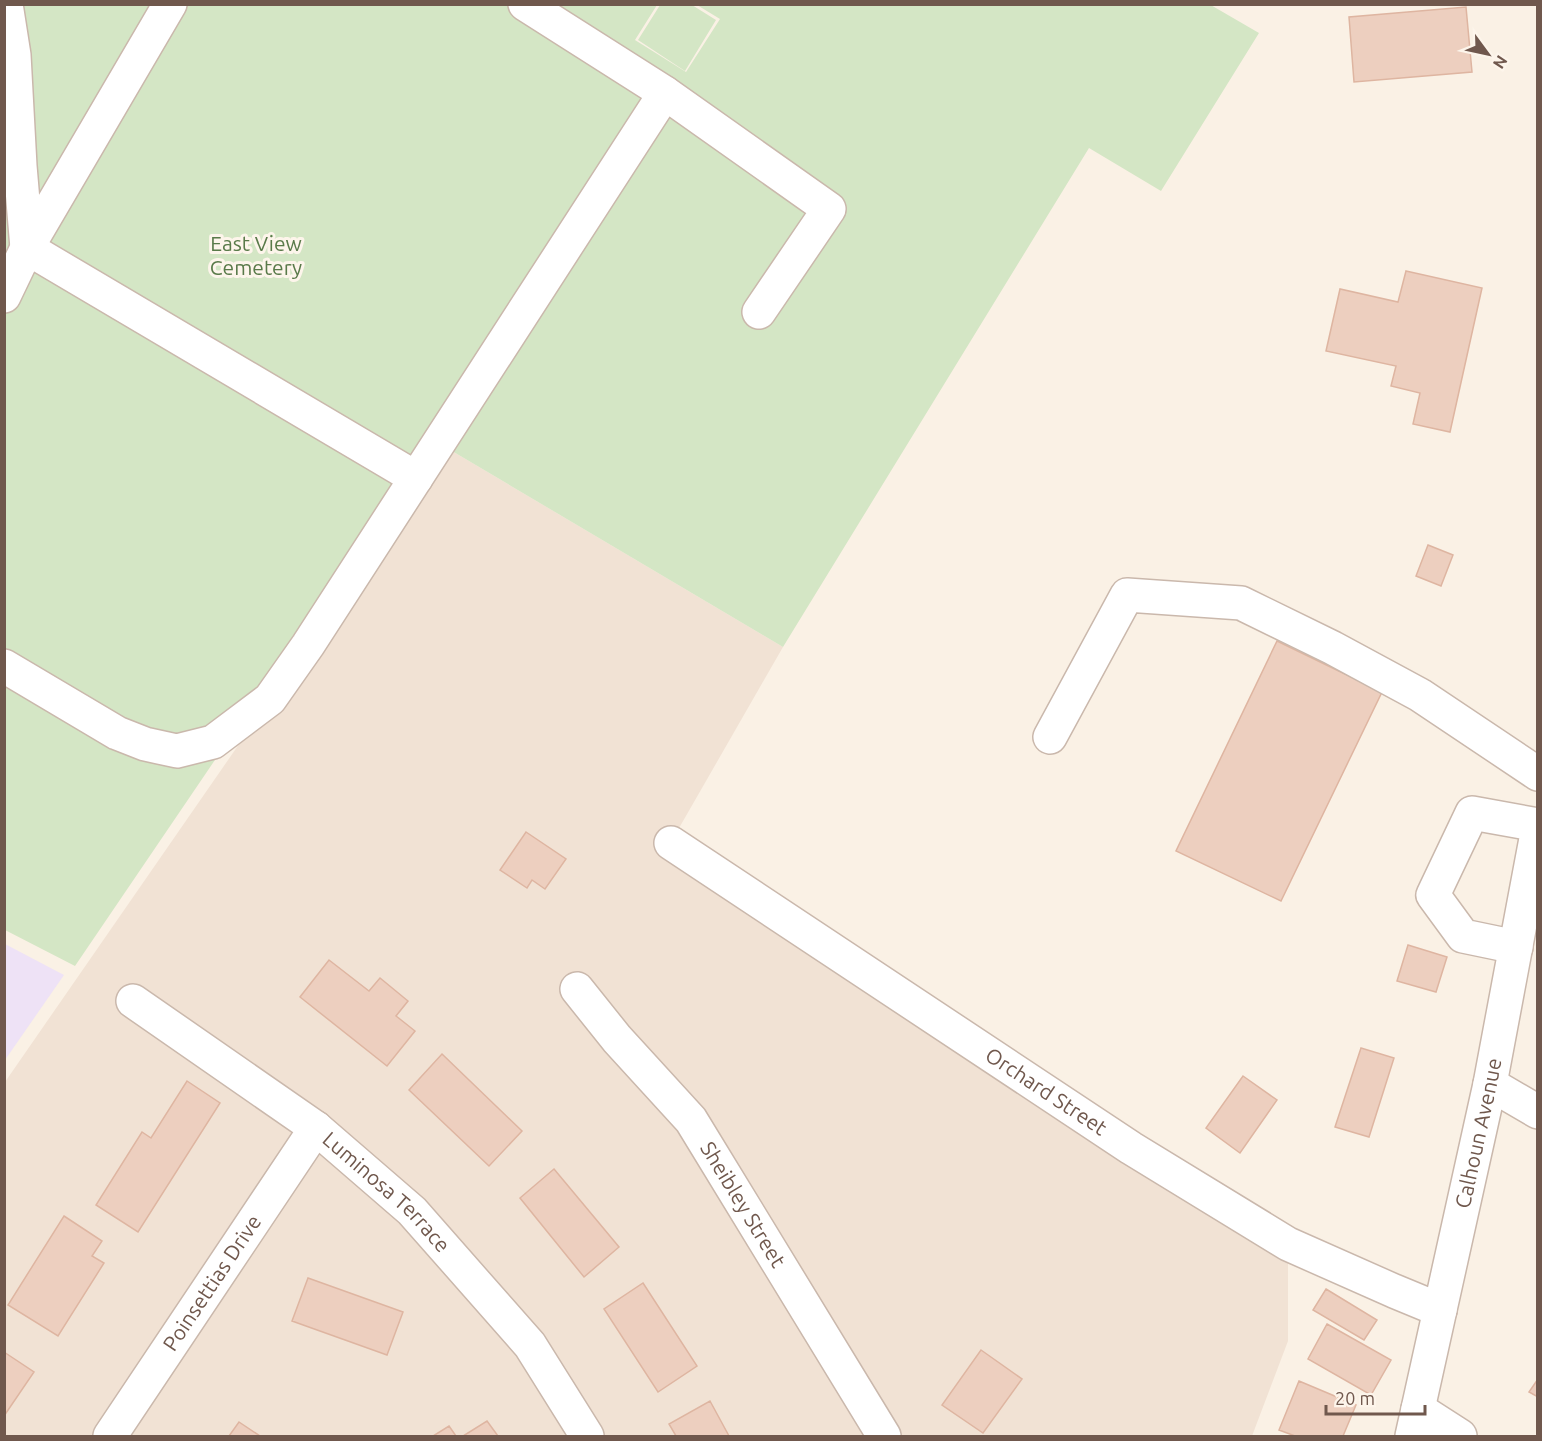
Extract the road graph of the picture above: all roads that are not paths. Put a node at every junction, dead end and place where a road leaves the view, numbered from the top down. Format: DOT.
graph roads {
  1 [pos="6,4"];
  2 [pos="171,4"];
  3 [pos="525,4"];
  4 [pos="665,93"];
  5 [pos="27,248"];
  6 [pos="4,296"];
  7 [pos="759,312"];
  8 [pos="416,478"];
  9 [pos="4,666"];
  10 [pos="1050,737"];
  11 [pos="1538,774"];
  12 [pos="1538,826"];
  13 [pos="671,843"];
  14 [pos="1516,947"];
  15 [pos="577,989"];
  16 [pos="133,1001"];
  17 [pos="1490,1084"];
  18 [pos="1538,1112"];
  19 [pos="316,1128"];
  20 [pos="1440,1310"];
  21 [pos="1415,1423"];
  22 [pos="110,1437"];
  23 [pos="587,1437"];
  24 [pos="884,1437"];
  25 [pos="1460,1437"];
  1 -- 5 [label="street"];
  2 -- 5 [label="street"];
  3 -- 4 [label="street"];
  4 -- 7 [label="street"];
  4 -- 8 [label="street"];
  5 -- 6 [label="street"];
  5 -- 8 [label="street"];
  8 -- 9 [label="street"];
  10 -- 11 [label="street"];
  12 -- 14 [label="street, Calhoun Avenue"];
  12 -- 14 [label="street"];
  13 -- 20 [label="street, Orchard Street"];
  14 -- 17 [label="street, Calhoun Avenue"];
  15 -- 24 [label="street, Sheibley Street"];
  16 -- 19 [label="street, Luminosa Terrace"];
  17 -- 18 [label="street"];
  17 -- 20 [label="street, Calhoun Avenue"];
  19 -- 22 [label="street, Poinsettias Drive"];
  19 -- 23 [label="street, Luminosa Terrace"];
  20 -- 21 [label="street, Calhoun Avenue"];
  21 -- 25 [label="street"];
}
